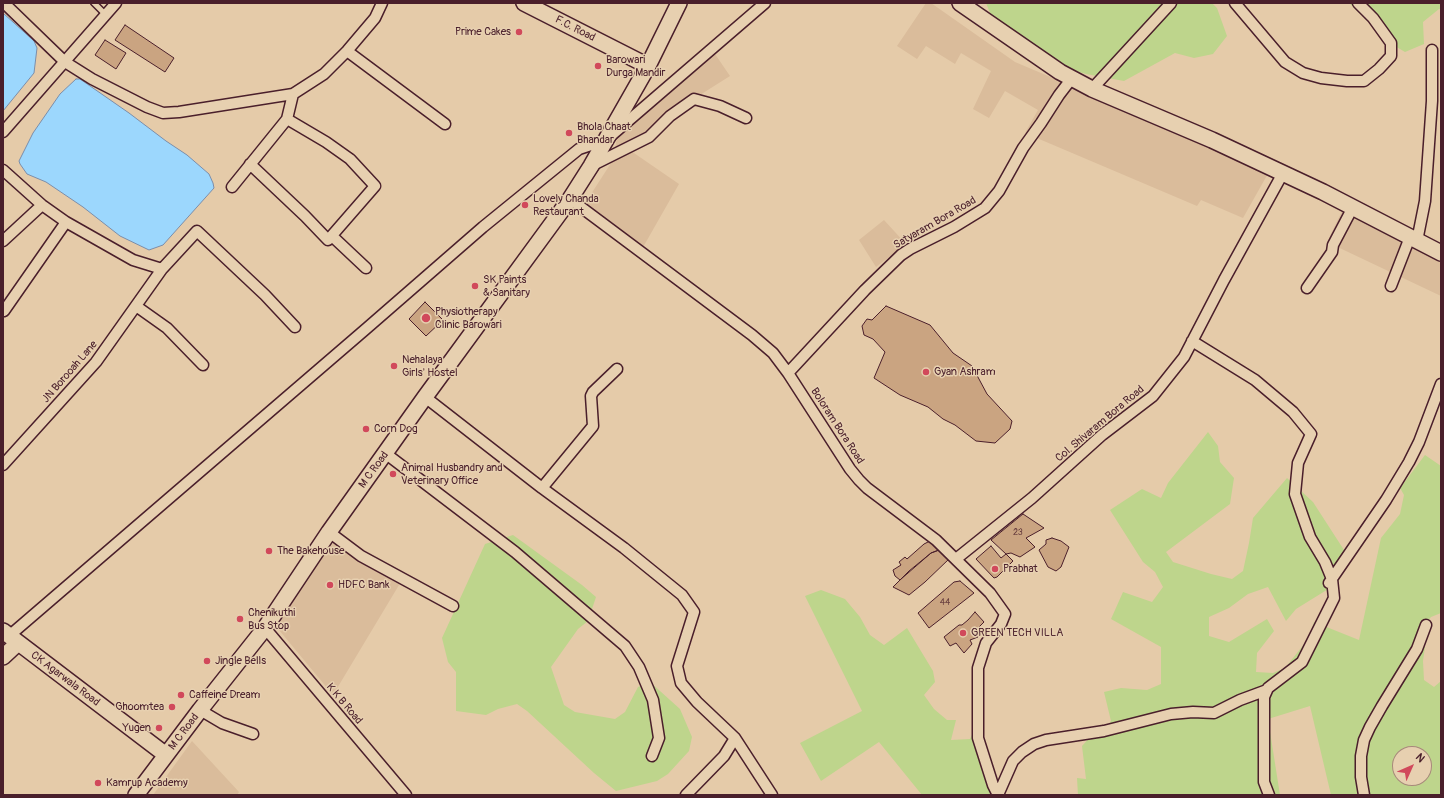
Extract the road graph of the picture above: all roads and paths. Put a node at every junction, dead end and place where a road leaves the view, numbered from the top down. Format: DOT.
graph roads {
  1 [pos="4,3"];
  2 [pos="94,3"];
  3 [pos="116,3"];
  4 [pos="382,3"];
  5 [pos="524,3"];
  6 [pos="679,3"];
  7 [pos="765,3"];
  8 [pos="960,3"];
  9 [pos="1171,3"];
  10 [pos="1235,3"];
  11 [pos="1358,3"];
  12 [pos="106,15"];
  13 [pos="1432,50"];
  14 [pos="347,51"];
  15 [pos="65,62"];
  16 [pos="648,66"];
  17 [pos="1072,78"];
  18 [pos="1092,88"];
  19 [pos="293,94"];
  20 [pos="746,118"];
  21 [pos="287,119"];
  22 [pos="446,124"];
  23 [pos="3,132"];
  24 [pos="606,140"];
  25 [pos="250,164"];
  26 [pos="591,166"];
  27 [pos="3,170"];
  28 [pos="1283,173"];
  29 [pos="232,186"];
  30 [pos="570,199"];
  31 [pos="42,205"];
  32 [pos="1353,207"];
  33 [pos="66,222"];
  34 [pos="332,236"];
  35 [pos="1414,239"];
  36 [pos="3,241"];
  37 [pos="1441,253"];
  38 [pos="366,268"];
  39 [pos="162,269"];
  40 [pos="1391,286"];
  41 [pos="1307,288"];
  42 [pos="136,306"];
  43 [pos="4,311"];
  44 [pos="295,327"];
  45 [pos="1192,341"];
  46 [pos="203,365"];
  47 [pos="618,369"];
  48 [pos="788,373"];
  49 [pos="1441,384"];
  50 [pos="426,396"];
  51 [pos="1439,396"];
  52 [pos="385,453"];
  53 [pos="3,465"];
  54 [pos="542,488"];
  55 [pos="329,532"];
  56 [pos="956,559"];
  57 [pos="1330,582"];
  58 [pos="453,606"];
  59 [pos="1426,625"];
  60 [pos="265,628"];
  61 [pos="7,635"];
  62 [pos="3,657"];
  63 [pos="1267,690"];
  64 [pos="200,710"];
  65 [pos="253,734"];
  66 [pos="736,738"];
  67 [pos="166,755"];
  68 [pos="652,756"];
  69 [pos="136,795"];
  70 [pos="406,795"];
  71 [pos="686,795"];
  72 [pos="772,795"];
  73 [pos="998,795"];
  74 [pos="1269,795"];
  75 [pos="1364,795"];
  1 -- 15 [label="street"];
  2 -- 12 [label="lane"];
  3 -- 12 [label="street"];
  4 -- 14 [label="street"];
  5 -- 16 [label="street, F.C. Road"];
  6 -- 16 [label="street"];
  7 -- 24 [label="street"];
  8 -- 17 [label="street"];
  9 -- 18 [label="street"];
  10 -- 11 [label="street"];
  12 -- 15 [label="street"];
  13 -- 35 [label="street"];
  14 -- 19 [label="street"];
  14 -- 22 [label="street"];
  15 -- 19 [label="street"];
  15 -- 23 [label="street"];
  16 -- 24 [label="street"];
  17 -- 18 [label="street"];
  17 -- 48 [label="street, Satyaram Bora Road"];
  18 -- 28 [label="street"];
  19 -- 21 [label="street"];
  20 -- 26 [label="street"];
  21 -- 25 [label="street"];
  21 -- 34 [label="street"];
  24 -- 26 [label="street, M C Road"];
  24 -- 61 [label="street"];
  25 -- 29 [label="street"];
  25 -- 34 [label="street"];
  26 -- 30 [label="street, M C Road"];
  27 -- 31 [label="street"];
  28 -- 32 [label="street"];
  28 -- 45 [label="street, Col. Shivaram Bora Road"];
  30 -- 48 [label="street, Boloram Bora Road"];
  30 -- 50 [label="street, M C Road"];
  31 -- 33 [label="street"];
  31 -- 36 [label="street"];
  32 -- 35 [label="street"];
  32 -- 41 [label="street"];
  33 -- 39 [label="street"];
  33 -- 43 [label="street"];
  34 -- 38 [label="street"];
  35 -- 37 [label="street"];
  35 -- 40 [label="street"];
  39 -- 42 [label="street, JN Borooah Lane"];
  39 -- 44 [label="street, JN Borooah Lane"];
  42 -- 46 [label="street"];
  42 -- 53 [label="street, JN Borooah Lane"];
  45 -- 56 [label="street, Col. Shivaram Bora Road"];
  45 -- 57 [label="street"];
  47 -- 54 [label="street"];
  48 -- 56 [label="street, Boloram Bora Road"];
  49 -- 51 [label="street"];
  50 -- 52 [label="street, M C Road"];
  50 -- 54 [label="street"];
  51 -- 57 [label="street"];
  52 -- 55 [label="street, M C Road"];
  52 -- 68 [label="street"];
  54 -- 66 [label="street"];
  55 -- 58 [label="street"];
  55 -- 60 [label="street, M C Road"];
  56 -- 73 [label="street, Boloram Bora Road"];
  57 -- 63 [label="street"];
  59 -- 75 [label="street"];
  60 -- 64 [label="street, M C Road"];
  60 -- 70 [label="street, K K B Road"];
  61 -- 62 [label="street"];
  61 -- 67 [label="street, CK Agarwala Road"];
  63 -- 73 [label="street"];
  63 -- 74 [label="street"];
  64 -- 65 [label="street"];
  64 -- 67 [label="street, M C Road"];
  66 -- 71 [label="street"];
  66 -- 72 [label="street"];
  67 -- 69 [label="street, M C Road"];
}
